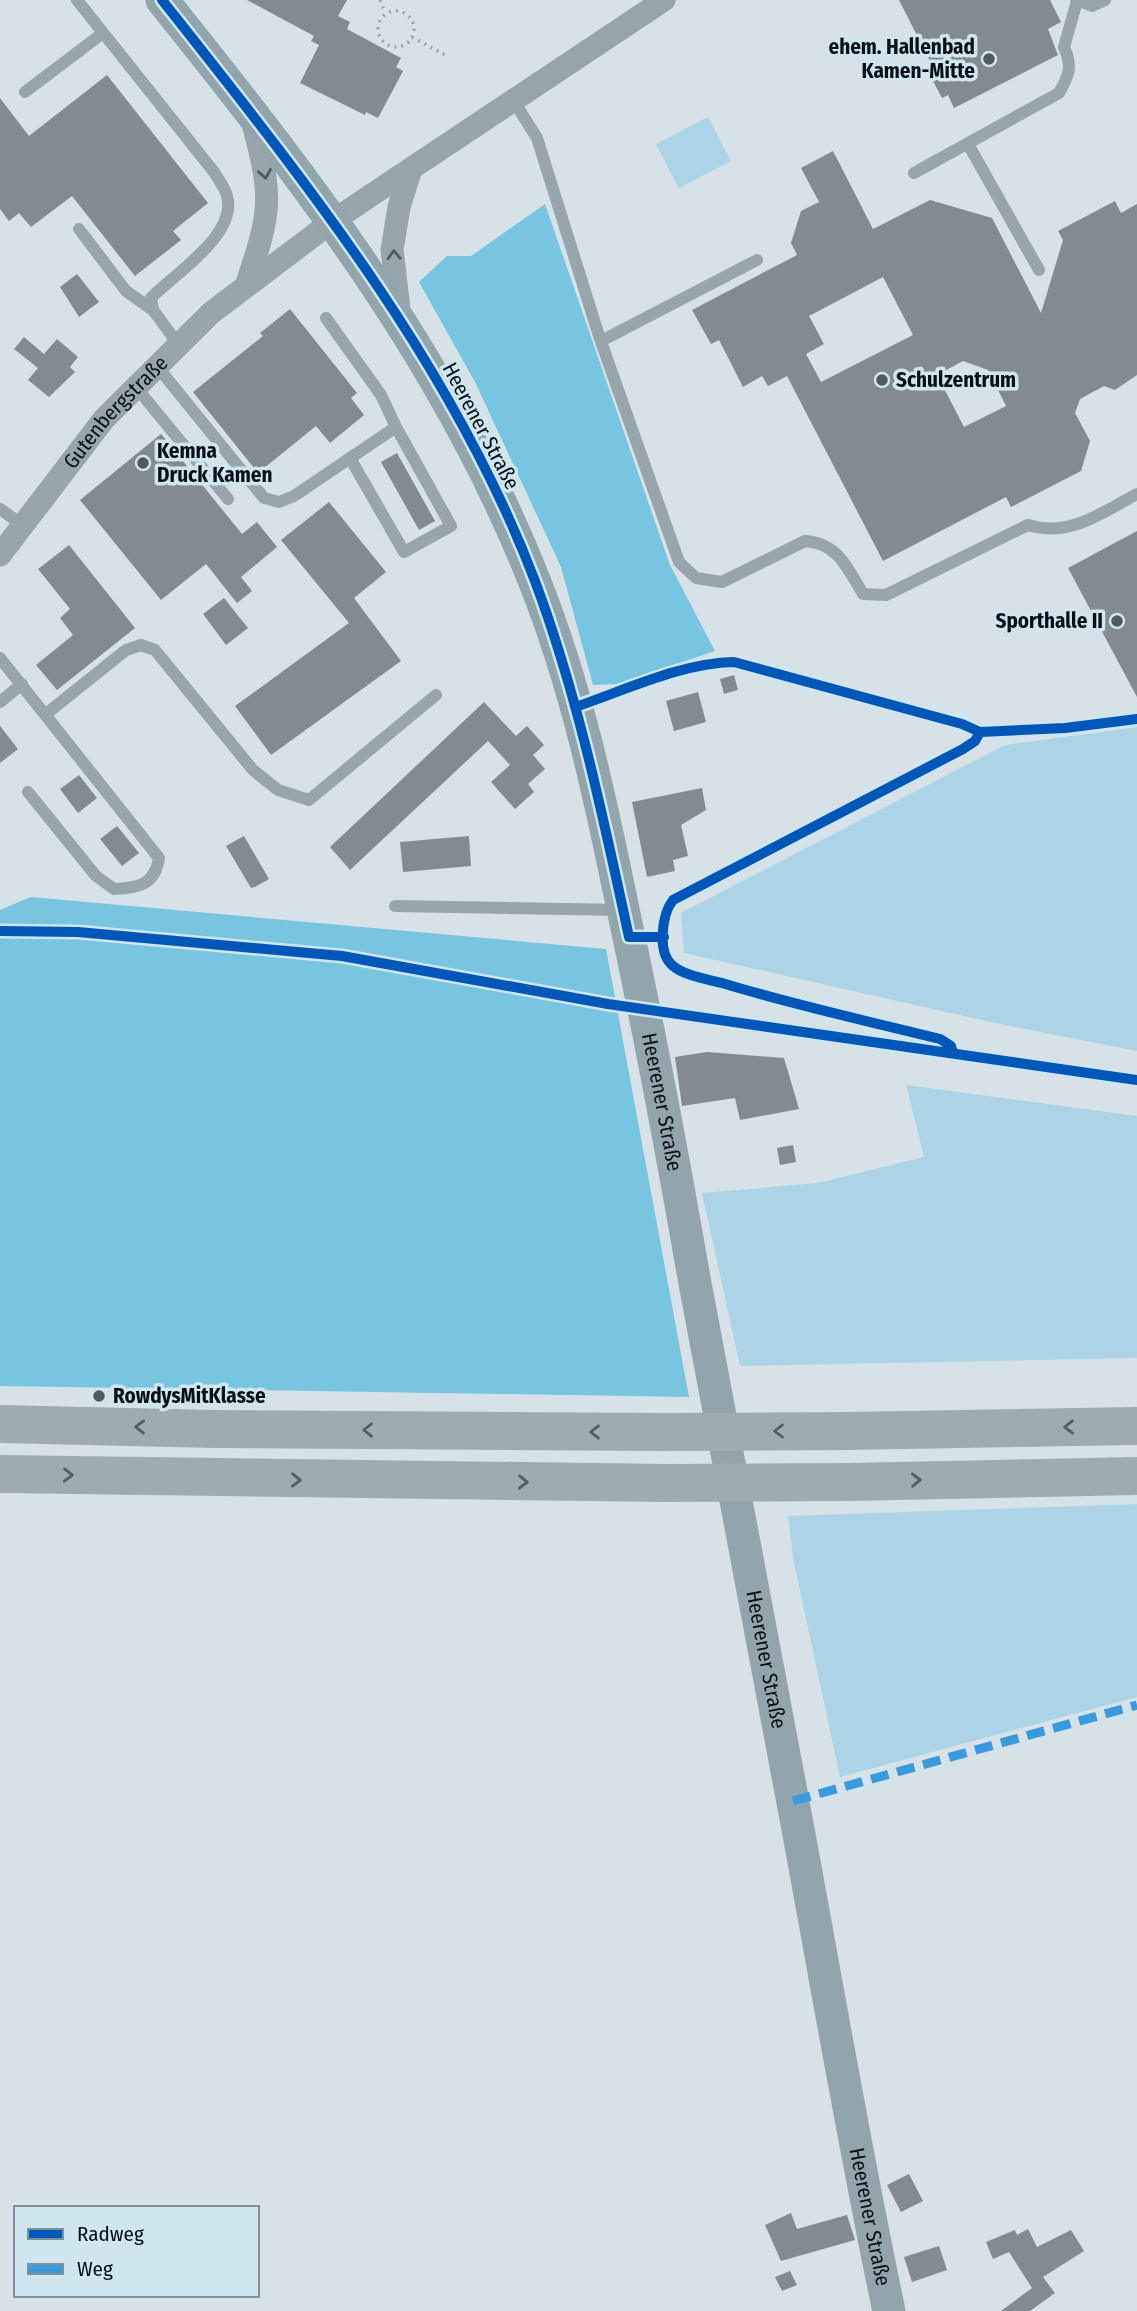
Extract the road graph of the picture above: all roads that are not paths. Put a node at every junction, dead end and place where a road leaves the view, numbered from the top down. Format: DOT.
graph roads {
  1 [pos="77,0"];
  2 [pos="162,0"];
  3 [pos="664,0"];
  4 [pos="1076,0"];
  5 [pos="1105,0"];
  6 [pos="103,33"];
  7 [pos="25,92"];
  8 [pos="513,100"];
  9 [pos="249,108"];
  10 [pos="968,144"];
  11 [pos="411,169"];
  12 [pos="915,173"];
  13 [pos="334,220"];
  14 [pos="79,229"];
  15 [pos="757,260"];
  16 [pos="1039,270"];
  17 [pos="247,283"];
  18 [pos="153,310"];
  19 [pos="326,318"];
  20 [pos="401,323"];
  21 [pos="601,341"];
  22 [pos="178,344"];
  23 [pos="156,365"];
  24 [pos="135,386"];
  25 [pos="396,427"];
  26 [pos="350,458"];
  27 [pos="1137,494"];
  28 [pos="228,499"];
  29 [pos="0,509"];
  30 [pos="21,524"];
  31 [pos="0,555"];
  32 [pos="0,658"];
  33 [pos="22,684"];
  34 [pos="436,695"];
  35 [pos="0,702"];
  36 [pos="46,714"];
  37 [pos="28,792"];
  38 [pos="396,906"];
  39 [pos="623,910"];
  40 [pos="0,1424"];
  41 [pos="1137,1426"];
  42 [pos="0,1474"];
  43 [pos="1137,1476"];
  44 [pos="884,2309"];
  1 -- 6 [label="lane"];
  2 -- 9 [label="main road, Heerener Straße"];
  3 -- 8 [label="street, Gutenbergstraße"];
  4 -- 5 [label="lane"];
  4 -- 10 [label="lane"];
  6 -- 7 [label="lane"];
  6 -- 18 [label="lane"];
  8 -- 11 [label="street, Gutenbergstraße"];
  8 -- 21 [label="lane"];
  9 -- 13 [label="main road, Heerener Straße"];
  9 -- 17 [label="street, one-way"];
  10 -- 12 [label="lane"];
  10 -- 16 [label="lane"];
  11 -- 13 [label="street, Gutenbergstraße"];
  20 -- 11 [label="street, one-way"];
  13 -- 17 [label="street, Gutenbergstraße"];
  13 -- 20 [label="main road, Heerener Straße"];
  14 -- 18 [label="lane"];
  15 -- 21 [label="lane"];
  17 -- 22 [label="street, Gutenbergstraße"];
  18 -- 22 [label="lane"];
  19 -- 25 [label="lane"];
  20 -- 39 [label="main road, Heerener Straße"];
  21 -- 27 [label="lane"];
  22 -- 23 [label="street, Gutenbergstraße"];
  23 -- 24 [label="street, Gutenbergstraße"];
  23 -- 26 [label="lane"];
  24 -- 28 [label="lane"];
  24 -- 30 [label="street, Gutenbergstraße"];
  25 -- 26 [label="lane"];
  25 -- 26 [label="lane"];
  29 -- 30 [label="lane"];
  30 -- 31 [label="street, Gutenbergstraße"];
  32 -- 33 [label="lane"];
  33 -- 35 [label="lane"];
  33 -- 36 [label="lane"];
  34 -- 36 [label="lane"];
  36 -- 37 [label="lane"];
  38 -- 39 [label="lane"];
  39 -- 44 [label="main road, Heerener Straße"];
  41 -- 40 [label="highway, one-way, bridge"];
  42 -- 43 [label="highway, one-way, bridge"];
}
